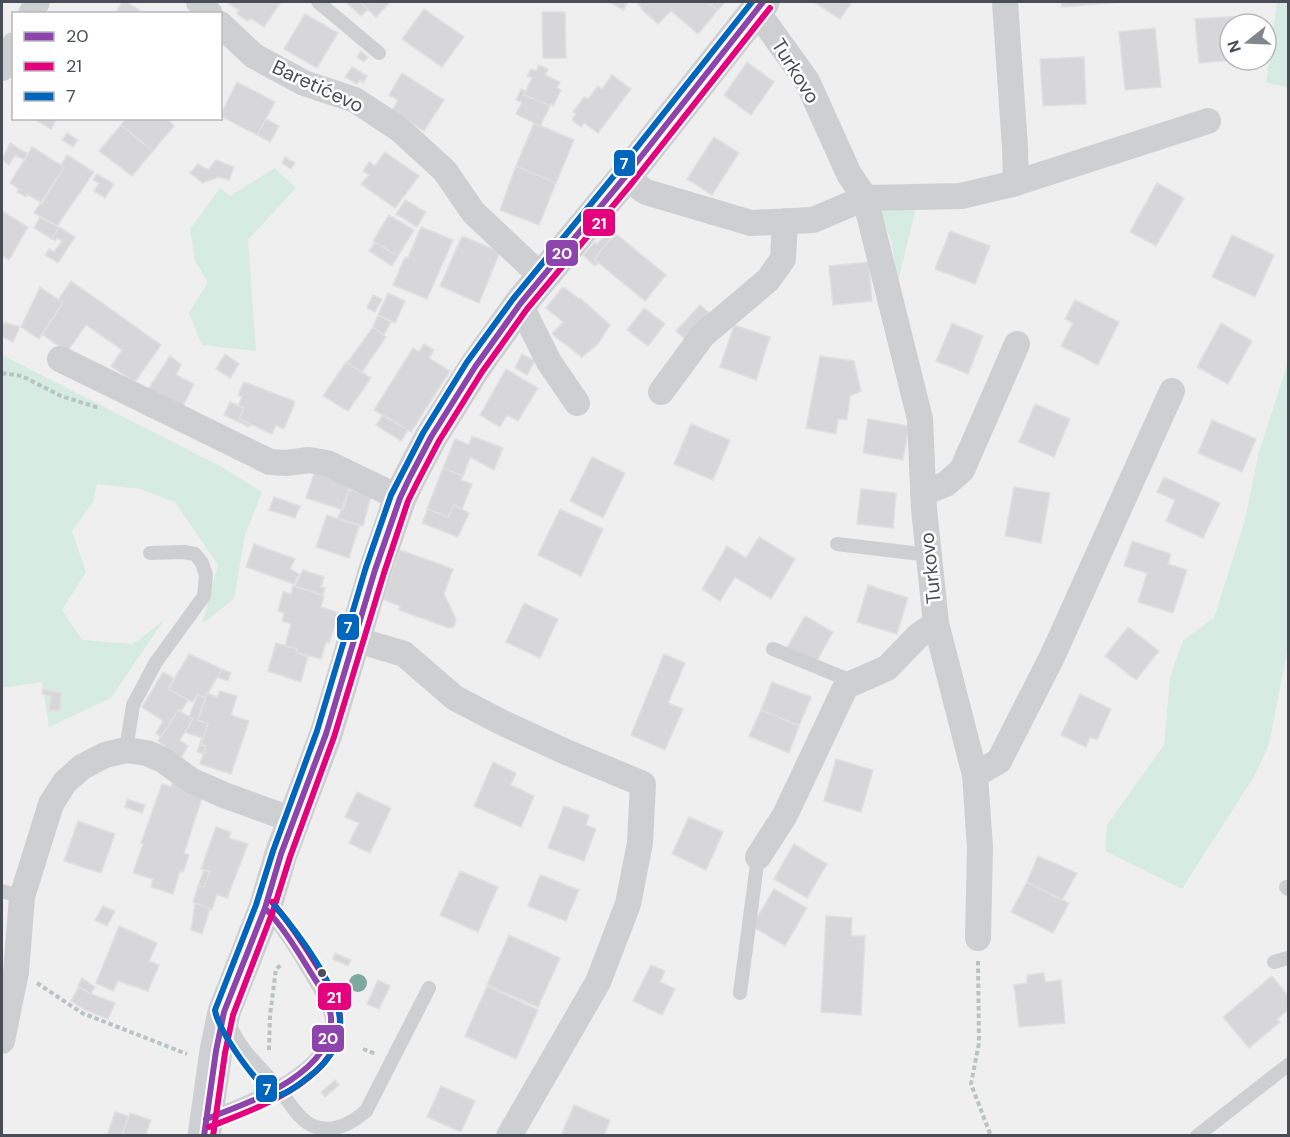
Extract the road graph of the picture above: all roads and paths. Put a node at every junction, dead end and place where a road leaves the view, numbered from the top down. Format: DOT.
graph roads {
  1 [pos="318,2"];
  2 [pos="1005,2"];
  3 [pos="760,6"];
  4 [pos="222,26"];
  5 [pos="12,49"];
  6 [pos="379,53"];
  7 [pos="2,68"];
  8 [pos="1208,121"];
  9 [pos="625,177"];
  10 [pos="1016,183"];
  11 [pos="866,198"];
  12 [pos="785,221"];
  13 [pos="541,276"];
  14 [pos="520,304"];
  15 [pos="1017,345"];
  16 [pos="60,359"];
  17 [pos="1172,391"];
  18 [pos="661,392"];
  19 [pos="577,403"];
  20 [pos="923,493"];
  21 [pos="400,498"];
  22 [pos="837,544"];
  23 [pos="150,553"];
  24 [pos="929,555"];
  25 [pos="936,623"];
  26 [pos="354,639"];
  27 [pos="773,650"];
  28 [pos="854,682"];
  29 [pos="126,750"];
  30 [pos="975,775"];
  31 [pos="294,820"];
  32 [pos="758,857"];
  33 [pos="12,894"];
  34 [pos="265,908"];
  35 [pos="978,938"];
  36 [pos="1288,958"];
  37 [pos="1274,962"];
  38 [pos="282,964"];
  39 [pos="36,982"];
  40 [pos="429,988"];
  41 [pos="740,993"];
  42 [pos="224,1012"];
  43 [pos="2,1041"];
  44 [pos="363,1049"];
  45 [pos="266,1053"];
  46 [pos="379,1056"];
  47 [pos="195,1057"];
  48 [pos="1288,1065"];
  49 [pos="278,1087"];
  50 [pos="205,1127"];
  51 [pos="509,1136"];
  52 [pos="991,1136"];
  53 [pos="1197,1136"];
  1 -- 6 [label="lane"];
  2 -- 10 [label="street"];
  3 -- 9 [label="main road, Turkovo"];
  3 -- 11 [label="street, Turkovo"];
  4 -- 13 [label="street, Baretićevo"];
  5 -- 7 [label="street"];
  8 -- 10 [label="street"];
  9 -- 12 [label="street"];
  9 -- 13 [label="main road, Turkovo"];
  10 -- 11 [label="street"];
  11 -- 12 [label="street"];
  11 -- 20 [label="street, Turkovo"];
  12 -- 18 [label="street"];
  13 -- 14 [label="main road, Turkovo"];
  14 -- 19 [label="street"];
  14 -- 21 [label="main road, Turkovo"];
  15 -- 20 [label="street"];
  16 -- 21 [label="street"];
  17 -- 30 [label="street"];
  20 -- 24 [label="street, Turkovo"];
  21 -- 26 [label="main road, Turkovo"];
  22 -- 24 [label="lane"];
  23 -- 29 [label="lane"];
  24 -- 25 [label="street, Turkovo"];
  25 -- 28 [label="street"];
  25 -- 30 [label="street, Turkovo"];
  26 -- 31 [label="main road, Turkovo"];
  26 -- 51 [label="street"];
  27 -- 28 [label="lane"];
  28 -- 32 [label="street"];
  29 -- 31 [label="street"];
  29 -- 33 [label="street"];
  30 -- 35 [label="street, Turkovo"];
  31 -- 34 [label="main road, Turkovo"];
  32 -- 41 [label="lane"];
  33 -- 43 [label="street"];
  34 -- 42 [label="main road, Turkovo"];
  34 -- 49 [label="lane"];
  35 -- 52 [label="path"];
  36 -- 37 [label="lane"];
  38 -- 45 [label="path"];
  39 -- 47 [label="path"];
  40 -- 49 [label="lane"];
  42 -- 49 [label="lane"];
  42 -- 50 [label="main road, Turkovo"];
  44 -- 46 [label="path"];
  48 -- 53 [label="lane"];
  49 -- 50 [label="lane"];
}
